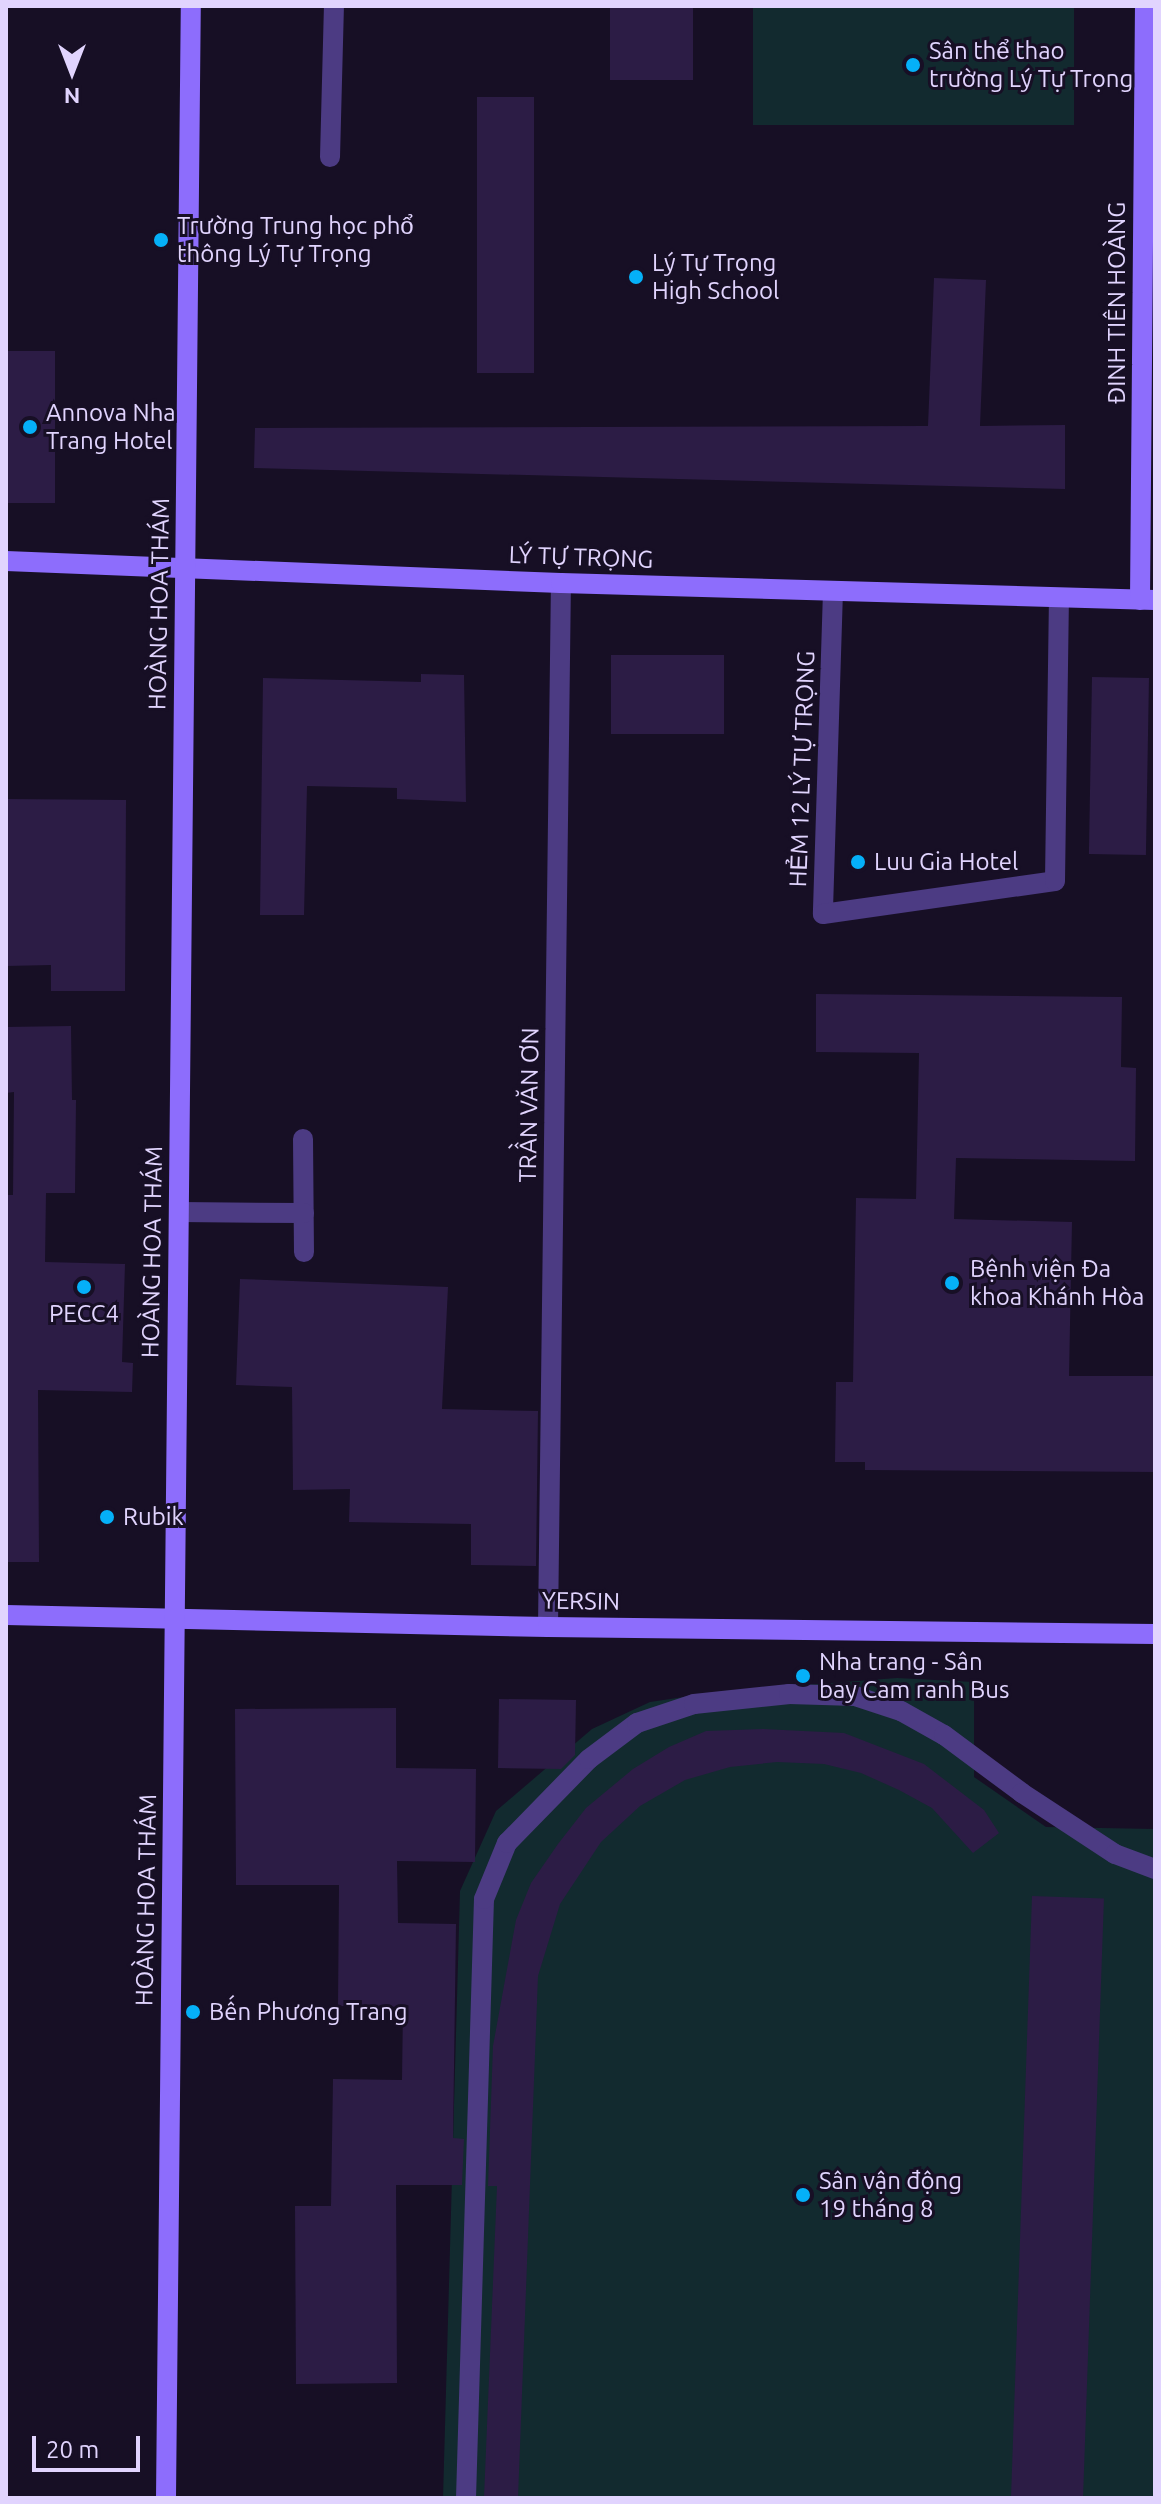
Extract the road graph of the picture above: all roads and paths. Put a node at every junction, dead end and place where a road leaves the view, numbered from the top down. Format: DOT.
graph roads {
  1 [pos="191,6"];
  2 [pos="334,6"];
  3 [pos="1145,6"];
  4 [pos="330,157"];
  5 [pos="1149,382"];
  6 [pos="6,561"];
  7 [pos="185,566"];
  8 [pos="561,583"];
  9 [pos="833,591"];
  10 [pos="1059,599"];
  11 [pos="1148,600"];
  12 [pos="303,1139"];
  13 [pos="179,1212"];
  14 [pos="304,1213"];
  15 [pos="304,1252"];
  16 [pos="6,1615"];
  17 [pos="175,1617"];
  18 [pos="548,1627"];
  19 [pos="1155,1634"];
  20 [pos="1155,1869"];
  21 [pos="166,2498"];
  22 [pos="466,2498"];
  1 -- 7 [label="street, HOÀNG HOA THÁM"];
  2 -- 4 [label="street"];
  3 -- 5 [label="street, ĐINH TIÊN HOÀNG"];
  5 -- 11 [label="street, ĐINH TIÊN HOÀNG"];
  6 -- 7 [label="street, LÝ TỰ TRỌNG"];
  7 -- 8 [label="street, LÝ TỰ TRỌNG"];
  7 -- 13 [label="street, HOÀNG HOA THÁM"];
  8 -- 9 [label="street, LÝ TỰ TRỌNG"];
  8 -- 18 [label="street, TRẦN VĂN ƠN"];
  9 -- 10 [label="street, LÝ TỰ TRỌNG"];
  9 -- 10 [label="street, HẺM 12 LÝ TỰ TRỌNG"];
  10 -- 11 [label="street, LÝ TỰ TRỌNG"];
  12 -- 14 [label="street"];
  13 -- 14 [label="street"];
  13 -- 17 [label="street, HOÀNG HOA THÁM"];
  14 -- 15 [label="street"];
  16 -- 17 [label="street, YERSIN"];
  17 -- 18 [label="street, YERSIN"];
  17 -- 21 [label="street, HOÀNG HOA THÁM"];
  18 -- 19 [label="street, YERSIN"];
  20 -- 22 [label="street"];
}
